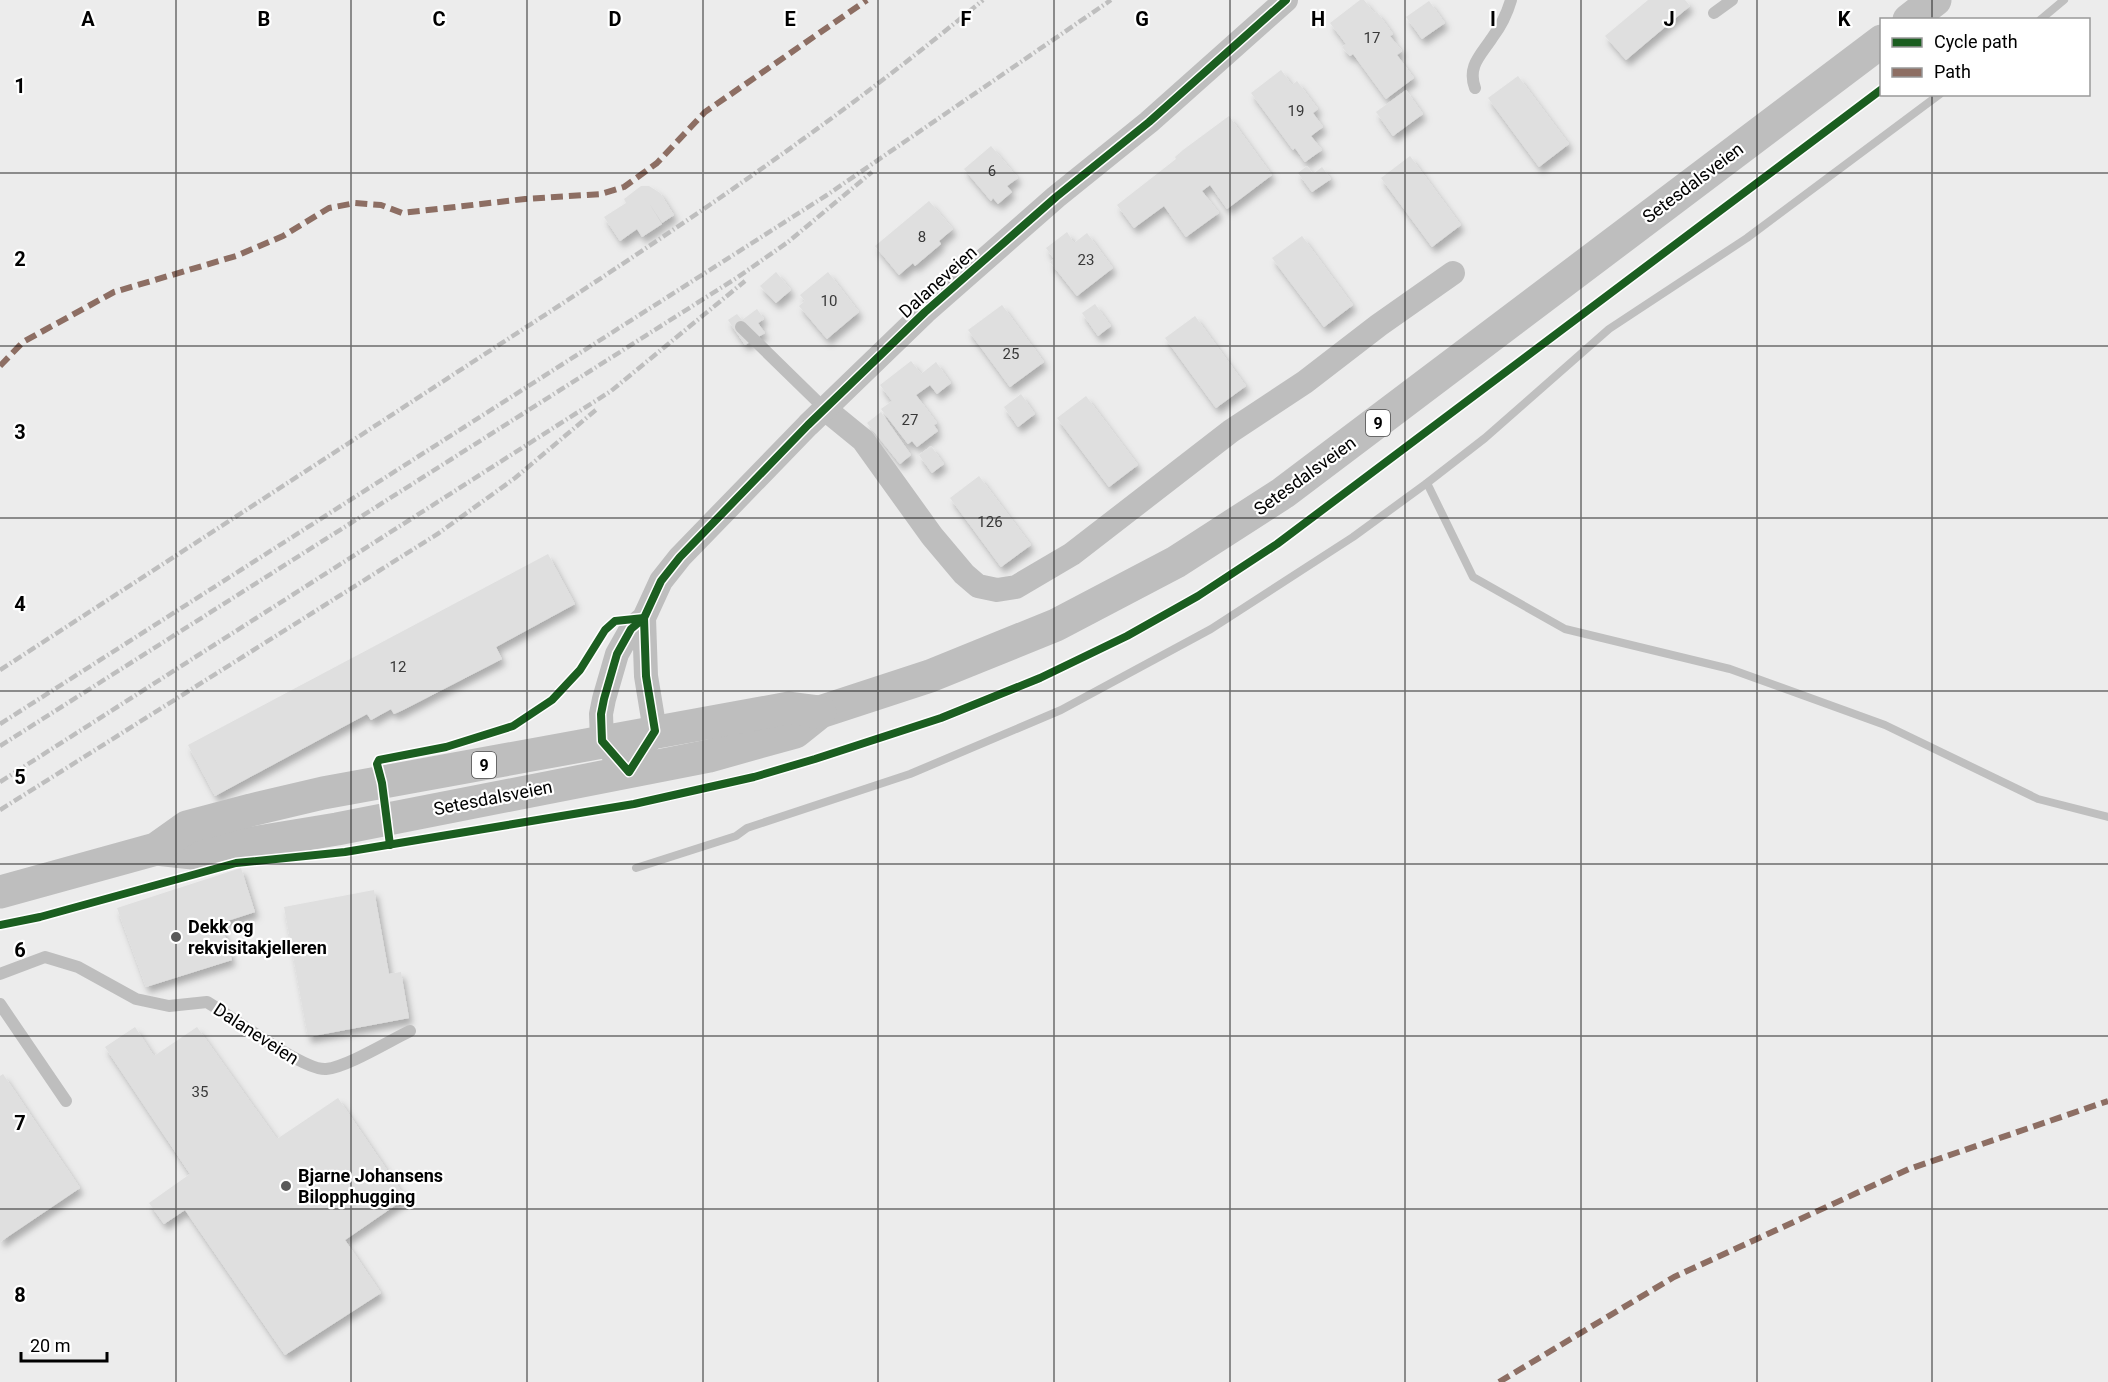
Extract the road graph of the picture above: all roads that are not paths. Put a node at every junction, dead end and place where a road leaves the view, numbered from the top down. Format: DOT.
graph roads {
  1 [pos="1286,0"];
  2 [pos="1511,0"];
  3 [pos="1732,0"];
  4 [pos="1935,0"];
  5 [pos="1714,14"];
  6 [pos="1912,18"];
  7 [pos="1880,42"];
  8 [pos="1474,88"];
  9 [pos="1453,273"];
  10 [pos="741,327"];
  11 [pos="825,409"];
  12 [pos="644,618"];
  13 [pos="820,712"];
  14 [pos="655,731"];
  15 [pos="602,741"];
  16 [pos="629,772"];
  17 [pos="156,849"];
  18 [pos="0,892"];
  19 [pos="0,974"];
  20 [pos="0,1004"];
  21 [pos="410,1031"];
  22 [pos="66,1101"];
  1 -- 11 [label="street, Dalaneveien"];
  2 -- 8 [label="lane"];
  3 -- 5 [label="lane"];
  4 -- 6 [label="highway"];
  7 -- 13 [label="highway, Setesdalsveien / 9"];
  9 -- 11 [label="street"];
  10 -- 11 [label="lane"];
  11 -- 12 [label="street, Dalaneveien"];
  12 -- 14 [label="street, Dalaneveien"];
  12 -- 15 [label="street, Dalaneveien"];
  13 -- 14 [label="highway, Setesdalsveien / 9"];
  13 -- 16 [label="highway, Setesdalsveien / 9"];
  14 -- 15 [label="highway, Setesdalsveien / 9"];
  14 -- 16 [label="street"];
  15 -- 16 [label="street"];
  15 -- 17 [label="highway, Setesdalsveien / 9"];
  16 -- 17 [label="highway, Setesdalsveien / 9"];
  17 -- 18 [label="highway, Setesdalsveien / 9"];
  19 -- 21 [label="lane, Dalaneveien"];
  20 -- 22 [label="lane"];
}
